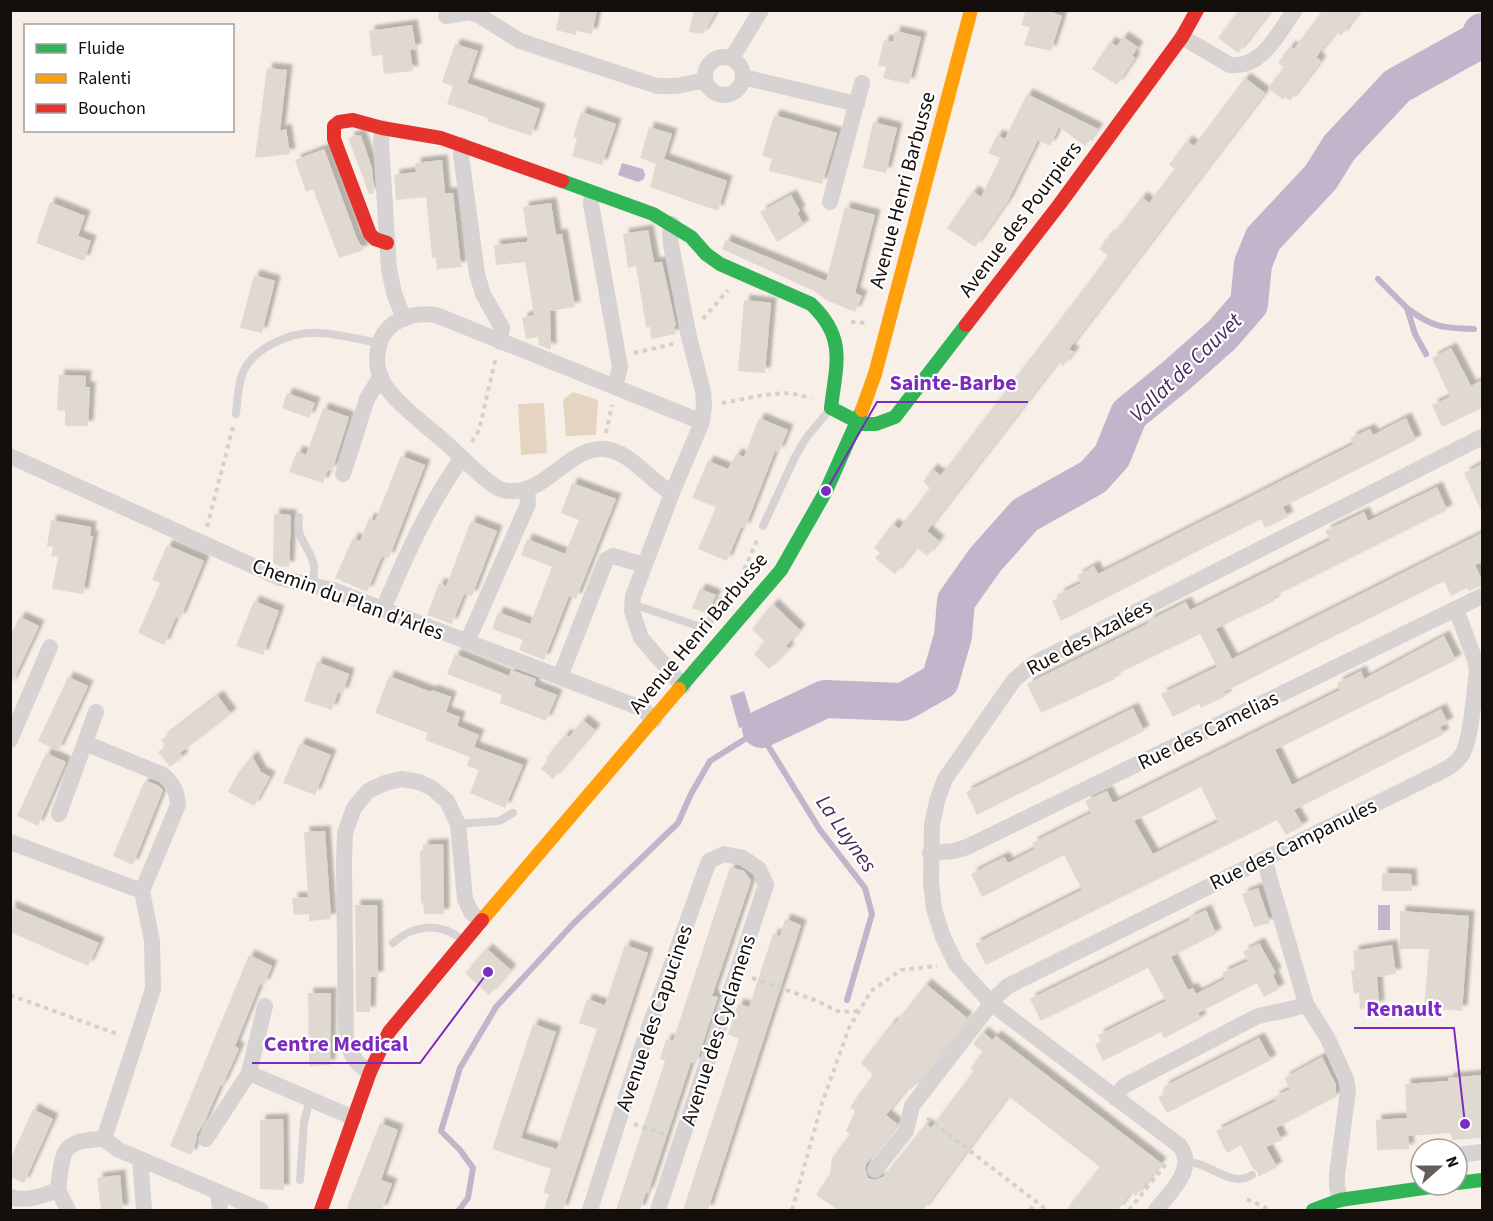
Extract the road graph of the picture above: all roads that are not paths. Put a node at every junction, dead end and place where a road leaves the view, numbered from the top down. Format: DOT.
graph roads {
  1 [pos="760,10"];
  2 [pos="971,10"];
  3 [pos="1197,10"];
  4 [pos="1295,10"];
  5 [pos="446,16"];
  6 [pos="1182,37"];
  7 [pos="732,58"];
  8 [pos="743,77"];
  9 [pos="705,80"];
  10 [pos="862,83"];
  11 [pos="857,104"];
  12 [pos="382,128"];
  13 [pos="462,145"];
  14 [pos="592,194"];
  15 [pos="830,202"];
  16 [pos="672,224"];
  17 [pos="387,243"];
  18 [pos="404,319"];
  19 [pos="500,342"];
  20 [pos="380,343"];
  21 [pos="381,376"];
  22 [pos="615,387"];
  23 [pos="831,408"];
  24 [pos="236,414"];
  25 [pos="703,414"];
  26 [pos="857,424"];
  27 [pos="1482,437"];
  28 [pos="10,456"];
  29 [pos="462,458"];
  30 [pos="343,474"];
  31 [pos="527,489"];
  32 [pos="672,493"];
  33 [pos="299,518"];
  34 [pos="763,526"];
  35 [pos="644,565"];
  36 [pos="312,585"];
  37 [pos="1482,596"];
  38 [pos="721,600"];
  39 [pos="632,604"];
  40 [pos="383,609"];
  41 [pos="1456,609"];
  42 [pos="467,642"];
  43 [pos="50,647"];
  44 [pos="560,677"];
  45 [pos="683,686"];
  46 [pos="96,712"];
  47 [pos="654,720"];
  48 [pos="10,740"];
  49 [pos="85,743"];
  50 [pos="513,813"];
  51 [pos="59,814"];
  52 [pos="458,824"];
  53 [pos="10,842"];
  54 [pos="930,852"];
  55 [pos="743,858"];
  56 [pos="1264,859"];
  57 [pos="142,891"];
  58 [pos="481,921"];
  59 [pos="465,941"];
  60 [pos="393,943"];
  61 [pos="992,1004"];
  62 [pos="1306,1004"];
  63 [pos="265,1005"];
  64 [pos="370,1072"];
  65 [pos="249,1073"];
  66 [pos="1115,1098"];
  67 [pos="310,1099"];
  68 [pos="354,1118"];
  69 [pos="104,1138"];
  70 [pos="206,1138"];
  71 [pos="140,1159"];
  72 [pos="1187,1162"];
  73 [pos="875,1170"];
  74 [pos="1252,1175"];
  75 [pos="300,1180"];
  76 [pos="58,1190"];
  77 [pos="1409,1190"];
  78 [pos="218,1192"];
  79 [pos="10,1197"];
  80 [pos="1340,1200"];
  81 [pos="68,1210"];
  82 [pos="144,1210"];
  83 [pos="220,1210"];
  84 [pos="261,1210"];
  85 [pos="321,1210"];
  86 [pos="590,1210"];
  87 [pos="658,1210"];
  88 [pos="1156,1210"];
  89 [pos="1313,1210"];
  1 -- 7 [label="street"];
  2 -- 26 [label="street, Avenue Henri Barbusse"];
  3 -- 6 [label="street, Avenue des Pourpiers"];
  4 -- 6 [label="street"];
  5 -- 9 [label="street"];
  6 -- 26 [label="street, Avenue des Pourpiers"];
  7 -- 8 [label="street"];
  7 -- 9 [label="street"];
  8 -- 9 [label="street"];
  8 -- 11 [label="street"];
  10 -- 11 [label="street"];
  11 -- 15 [label="street"];
  12 -- 13 [label="street"];
  12 -- 17 [label="street"];
  12 -- 17 [label="street"];
  13 -- 14 [label="street"];
  13 -- 19 [label="street"];
  14 -- 16 [label="street"];
  14 -- 22 [label="street"];
  16 -- 23 [label="street"];
  16 -- 25 [label="street"];
  17 -- 18 [label="street"];
  18 -- 19 [label="street"];
  18 -- 20 [label="street"];
  19 -- 22 [label="street"];
  20 -- 21 [label="street"];
  20 -- 24 [label="lane"];
  21 -- 29 [label="street"];
  21 -- 30 [label="street"];
  22 -- 25 [label="street"];
  23 -- 26 [label="street"];
  23 -- 34 [label="lane"];
  25 -- 32 [label="street"];
  26 -- 45 [label="street, Avenue Henri Barbusse"];
  27 -- 54 [label="street, Rue des Azalées"];
  28 -- 36 [label="street, Chemin du Plan d'Arles"];
  29 -- 31 [label="street"];
  29 -- 40 [label="street"];
  31 -- 32 [label="street"];
  31 -- 42 [label="street"];
  32 -- 35 [label="street"];
  33 -- 36 [label="lane"];
  35 -- 39 [label="street"];
  35 -- 44 [label="street"];
  36 -- 40 [label="street, Chemin du Plan d'Arles"];
  37 -- 41 [label="street, Rue des Camelias"];
  38 -- 39 [label="lane"];
  39 -- 45 [label="street"];
  40 -- 42 [label="street, Chemin du Plan d'Arles"];
  41 -- 54 [label="street, Rue des Camelias"];
  41 -- 56 [label="street, Rue des Campanules"];
  42 -- 44 [label="street, Chemin du Plan d'Arles"];
  43 -- 48 [label="street"];
  44 -- 47 [label="street, Chemin du Plan d'Arles"];
  45 -- 47 [label="street, Avenue Henri Barbusse"];
  46 -- 49 [label="street"];
  47 -- 58 [label="street, Avenue Henri Barbusse"];
  49 -- 51 [label="street"];
  49 -- 57 [label="street"];
  50 -- 52 [label="lane"];
  52 -- 58 [label="street"];
  52 -- 64 [label="street"];
  53 -- 57 [label="street"];
  54 -- 61 [label="street, Rue des Azalées"];
  55 -- 86 [label="street, Avenue des Capucines"];
  55 -- 87 [label="street, Avenue des Cyclamens"];
  56 -- 61 [label="street, Rue des Campanules"];
  56 -- 62 [label="street"];
  57 -- 69 [label="street"];
  58 -- 59 [label="street, Avenue Henri Barbusse"];
  59 -- 60 [label="lane"];
  59 -- 64 [label="street, Avenue Henri Barbusse"];
  61 -- 66 [label="street, Rue des Azalées"];
  61 -- 73 [label="street, Rue des Campanules"];
  62 -- 66 [label="street"];
  62 -- 80 [label="street"];
  63 -- 65 [label="street"];
  64 -- 68 [label="street, Avenue Henri Barbusse"];
  65 -- 67 [label="street"];
  65 -- 70 [label="street"];
  66 -- 72 [label="street, Rue des Azalées"];
  67 -- 68 [label="street"];
  67 -- 75 [label="lane"];
  68 -- 85 [label="street, Avenue Henri Barbusse"];
  69 -- 71 [label="street"];
  69 -- 76 [label="street"];
  71 -- 78 [label="street"];
  71 -- 82 [label="street"];
  72 -- 74 [label="lane"];
  72 -- 88 [label="street"];
  76 -- 79 [label="street"];
  76 -- 81 [label="street"];
  77 -- 80 [label="street"];
  78 -- 83 [label="street"];
  78 -- 84 [label="street"];
  80 -- 89 [label="street"];
}
